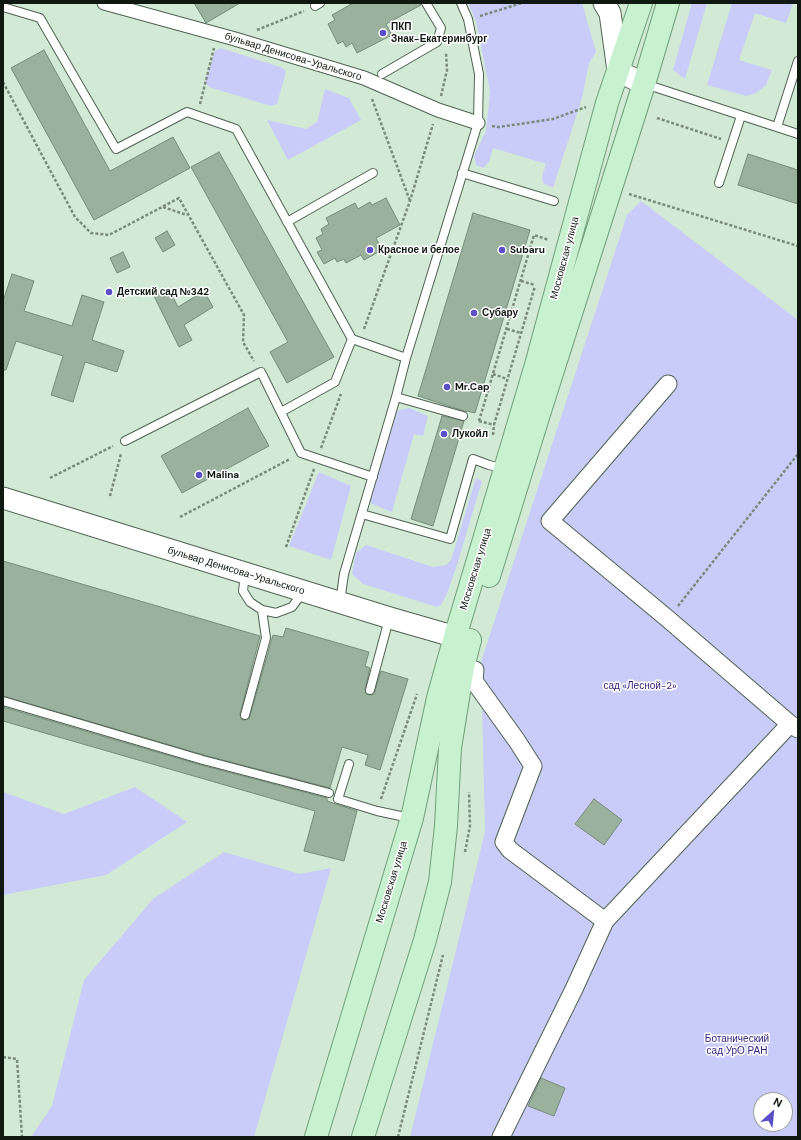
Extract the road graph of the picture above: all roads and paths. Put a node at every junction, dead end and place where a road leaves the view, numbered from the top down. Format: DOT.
graph roads {
  1 [pos="104,3"];
  2 [pos="426,3"];
  3 [pos="461,3"];
  4 [pos="522,3"];
  5 [pos="604,3"];
  6 [pos="641,3"];
  7 [pos="668,3"];
  8 [pos="318,5"];
  9 [pos="3,7"];
  10 [pos="468,20"];
  11 [pos="218,34"];
  12 [pos="234,39"];
  13 [pos="446,48"];
  14 [pos="798,61"];
  15 [pos="618,71"];
  16 [pos="382,74"];
  17 [pos="364,78"];
  18 [pos="3,82"];
  19 [pos="644,84"];
  20 [pos="586,107"];
  21 [pos="438,110"];
  22 [pos="197,116"];
  23 [pos="741,116"];
  24 [pos="657,118"];
  25 [pos="478,123"];
  26 [pos="777,127"];
  27 [pos="798,134"];
  28 [pos="732,143"];
  29 [pos="373,173"];
  30 [pos="462,174"];
  31 [pos="719,183"];
  32 [pos="623,192"];
  33 [pos="410,201"];
  34 [pos="554,201"];
  35 [pos="163,206"];
  36 [pos="188,215"];
  37 [pos="287,222"];
  38 [pos="549,240"];
  39 [pos="798,246"];
  40 [pos="521,281"];
  41 [pos="535,285"];
  42 [pos="506,329"];
  43 [pos="521,333"];
  44 [pos="356,340"];
  45 [pos="406,358"];
  46 [pos="261,372"];
  47 [pos="493,374"];
  48 [pos="507,379"];
  49 [pos="668,384"];
  50 [pos="341,392"];
  51 [pos="396,397"];
  52 [pos="281,412"];
  53 [pos="462,416"];
  54 [pos="479,421"];
  55 [pos="494,425"];
  56 [pos="125,441"];
  57 [pos="301,453"];
  58 [pos="798,454"];
  59 [pos="318,458"];
  60 [pos="506,469"];
  61 [pos="374,477"];
  62 [pos="50,478"];
  63 [pos="110,496"];
  64 [pos="3,498"];
  65 [pos="362,514"];
  66 [pos="180,517"];
  67 [pos="286,547"];
  68 [pos="245,574"];
  69 [pos="303,592"];
  70 [pos="340,602"];
  71 [pos="262,610"];
  72 [pos="390,618"];
  73 [pos="668,619"];
  74 [pos="462,639"];
  75 [pos="462,667"];
  76 [pos="370,690"];
  77 [pos="418,691"];
  78 [pos="3,701"];
  79 [pos="245,715"];
  80 [pos="794,726"];
  81 [pos="349,764"];
  82 [pos="329,793"];
  83 [pos="377,810"];
  84 [pos="412,818"];
  85 [pos="604,921"];
  86 [pos="3,1057"];
  87 [pos="22,1137"];
  88 [pos="316,1137"];
  89 [pos="363,1137"];
  90 [pos="501,1137"];
  1 -- 11 [label="street, бульвар Денисова-Уральского"];
  2 -- 16 [label="lane"];
  3 -- 10 [label="lane"];
  4 -- 10 [label="path"];
  5 -- 15 [label="street"];
  6 -- 15 [label="main road, Московская улица"];
  7 -- 19 [label="main road, Московская улица"];
  8 -- 12 [label="path"];
  9 -- 22 [label="lane"];
  10 -- 25 [label="lane"];
  11 -- 12 [label="street, бульвар Денисова-Уральского"];
  11 -- 22 [label="path"];
  12 -- 17 [label="street, бульвар Денисова-Уральского"];
  13 -- 21 [label="path"];
  14 -- 26 [label="lane"];
  15 -- 19 [label="street"];
  15 -- 60 [label="main road, Московская улица"];
  17 -- 21 [label="street, бульвар Денисова-Уральского"];
  17 -- 33 [label="path"];
  18 -- 35 [label="path"];
  19 -- 23 [label="lane"];
  19 -- 74 [label="main road, Московская улица"];
  20 -- 25 [label="path"];
  21 -- 25 [label="street, бульвар Денисова-Уральского"];
  21 -- 33 [label="path"];
  22 -- 37 [label="lane"];
  23 -- 26 [label="lane"];
  23 -- 28 [label="lane"];
  24 -- 28 [label="path"];
  25 -- 30 [label="lane"];
  26 -- 27 [label="lane"];
  28 -- 31 [label="lane"];
  29 -- 37 [label="lane"];
  30 -- 34 [label="lane"];
  30 -- 45 [label="lane"];
  32 -- 39 [label="path"];
  33 -- 44 [label="path"];
  35 -- 36 [label="path"];
  35 -- 36 [label="path"];
  36 -- 46 [label="path"];
  37 -- 44 [label="lane"];
  38 -- 40 [label="path"];
  40 -- 41 [label="path"];
  40 -- 42 [label="path"];
  42 -- 43 [label="path"];
  42 -- 47 [label="path"];
  44 -- 45 [label="lane"];
  44 -- 52 [label="lane"];
  45 -- 51 [label="lane"];
  46 -- 52 [label="lane"];
  46 -- 56 [label="lane"];
  47 -- 48 [label="path"];
  47 -- 54 [label="path"];
  49 -- 73 [label="street"];
  50 -- 59 [label="path"];
  51 -- 53 [label="lane"];
  51 -- 61 [label="lane"];
  52 -- 57 [label="lane"];
  53 -- 54 [label="path"];
  54 -- 55 [label="path"];
  56 -- 62 [label="path"];
  56 -- 63 [label="path"];
  57 -- 59 [label="lane"];
  57 -- 66 [label="path"];
  58 -- 73 [label="path"];
  59 -- 61 [label="lane"];
  59 -- 67 [label="path"];
  60 -- 65 [label="lane"];
  60 -- 74 [label="main road, Московская улица"];
  61 -- 65 [label="lane"];
  64 -- 68 [label="street, бульвар Денисова-Уральского"];
  65 -- 70 [label="lane"];
  68 -- 69 [label="street, бульвар Денисова-Уральского"];
  68 -- 71 [label="lane"];
  69 -- 70 [label="street, бульвар Денисова-Уральского"];
  69 -- 71 [label="lane"];
  70 -- 72 [label="street, бульвар Денисова-Уральского"];
  71 -- 79 [label="lane"];
  72 -- 74 [label="street, бульвар Денисова-Уральского"];
  72 -- 76 [label="lane"];
  73 -- 80 [label="street"];
  74 -- 75 [label="main road, Московская улица"];
  74 -- 84 [label="main road, Московская улица"];
  75 -- 85 [label="street"];
  75 -- 89 [label="main road, Московская улица"];
  77 -- 83 [label="path"];
  78 -- 82 [label="lane"];
  80 -- 85 [label="street"];
  81 -- 83 [label="lane"];
  83 -- 84 [label="lane"];
  84 -- 88 [label="main road, Московская улица"];
  85 -- 90 [label="street"];
  86 -- 87 [label="path"];
}
